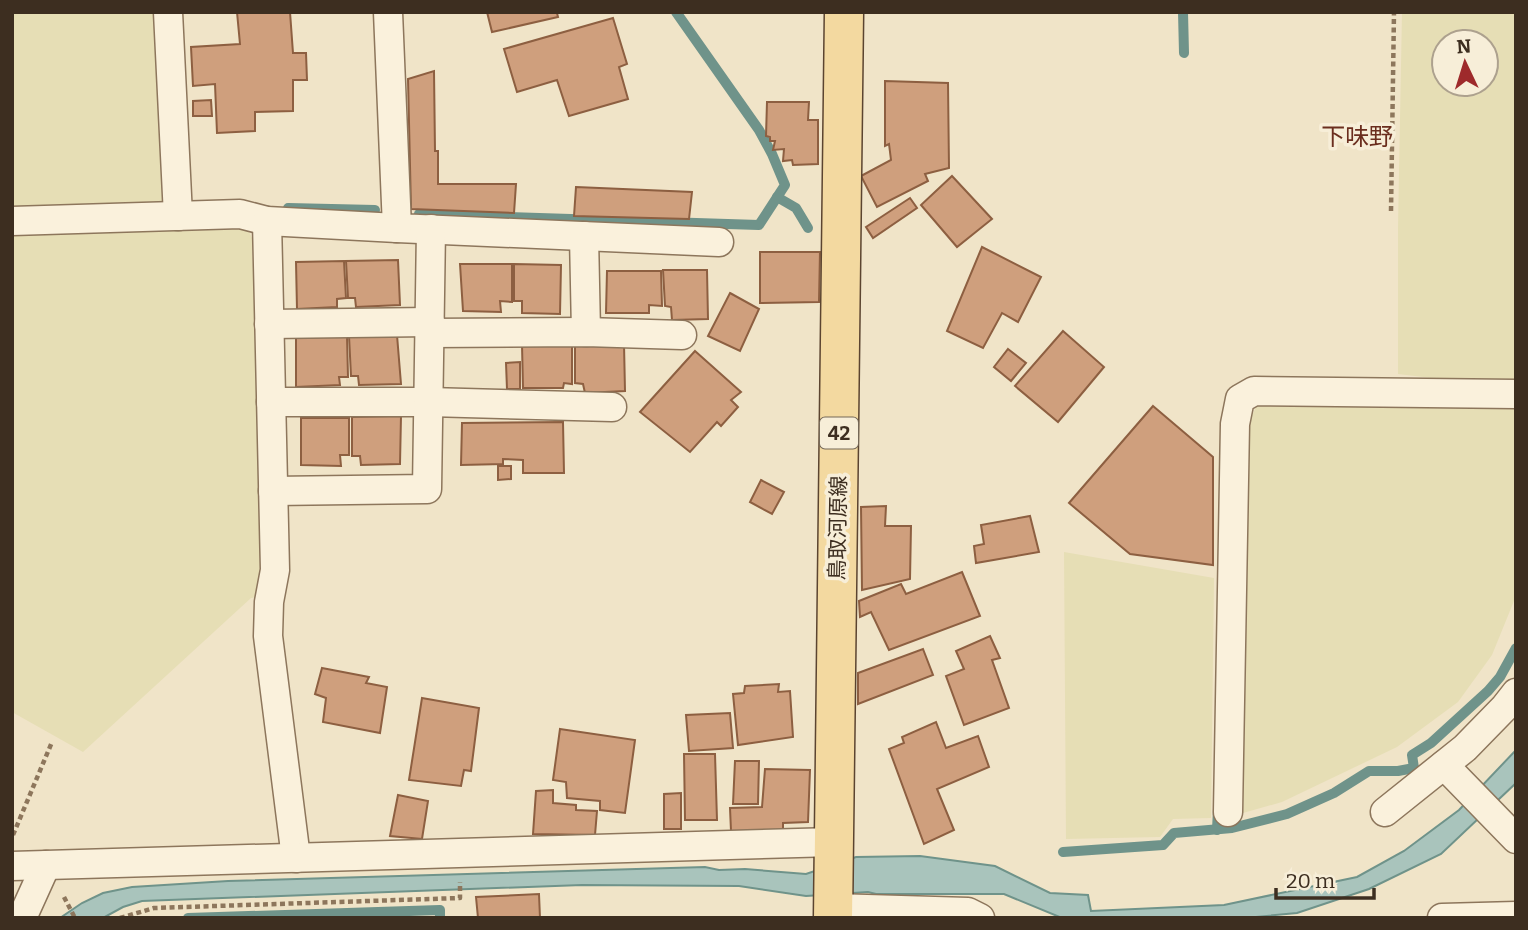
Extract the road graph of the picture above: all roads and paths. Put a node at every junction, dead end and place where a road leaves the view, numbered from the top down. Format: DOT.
graph roads {
  1 [pos="168,12"];
  2 [pos="388,12"];
  3 [pos="844,12"];
  4 [pos="1394,12"];
  5 [pos="1391,211"];
  6 [pos="178,216"];
  7 [pos="12,221"];
  8 [pos="267,221"];
  9 [pos="397,228"];
  10 [pos="431,229"];
  11 [pos="584,236"];
  12 [pos="719,242"];
  13 [pos="269,324"];
  14 [pos="430,328"];
  15 [pos="586,332"];
  16 [pos="682,335"];
  17 [pos="1516,394"];
  18 [pos="271,402"];
  19 [pos="429,402"];
  20 [pos="612,407"];
  21 [pos="273,491"];
  22 [pos="1516,693"];
  23 [pos="52,742"];
  24 [pos="1444,765"];
  25 [pos="1228,812"];
  26 [pos="1385,812"];
  27 [pos="12,837"];
  28 [pos="1516,839"];
  29 [pos="835,848"];
  30 [pos="459,853"];
  31 [pos="296,858"];
  32 [pos="46,865"];
  33 [pos="12,866"];
  34 [pos="833,908"];
  35 [pos="1516,916"];
  36 [pos="22,918"];
  37 [pos="120,918"];
  38 [pos="979,918"];
  39 [pos="1442,918"];
  1 -- 6 [label="street"];
  2 -- 9 [label="street"];
  3 -- 29 [label="main road, 鳥取河原線 / 42"];
  4 -- 5 [label="path"];
  6 -- 7 [label="street"];
  6 -- 8 [label="street"];
  8 -- 9 [label="street"];
  8 -- 13 [label="street"];
  9 -- 10 [label="street"];
  10 -- 11 [label="street"];
  10 -- 14 [label="street"];
  11 -- 12 [label="street"];
  11 -- 15 [label="street"];
  13 -- 14 [label="street"];
  13 -- 18 [label="street"];
  14 -- 15 [label="street"];
  14 -- 19 [label="street"];
  15 -- 16 [label="street"];
  17 -- 25 [label="street"];
  18 -- 19 [label="street"];
  18 -- 21 [label="street"];
  19 -- 20 [label="street"];
  19 -- 21 [label="street"];
  21 -- 31 [label="street"];
  22 -- 24 [label="street"];
  23 -- 27 [label="path"];
  24 -- 26 [label="street"];
  24 -- 28 [label="street"];
  29 -- 30 [label="street"];
  29 -- 34 [label="main road, 鳥取河原線 / 42"];
  30 -- 31 [label="street"];
  30 -- 37 [label="path"];
  31 -- 32 [label="street"];
  32 -- 33 [label="street"];
  32 -- 36 [label="street"];
  34 -- 38 [label="street"];
  35 -- 39 [label="street"];
}
